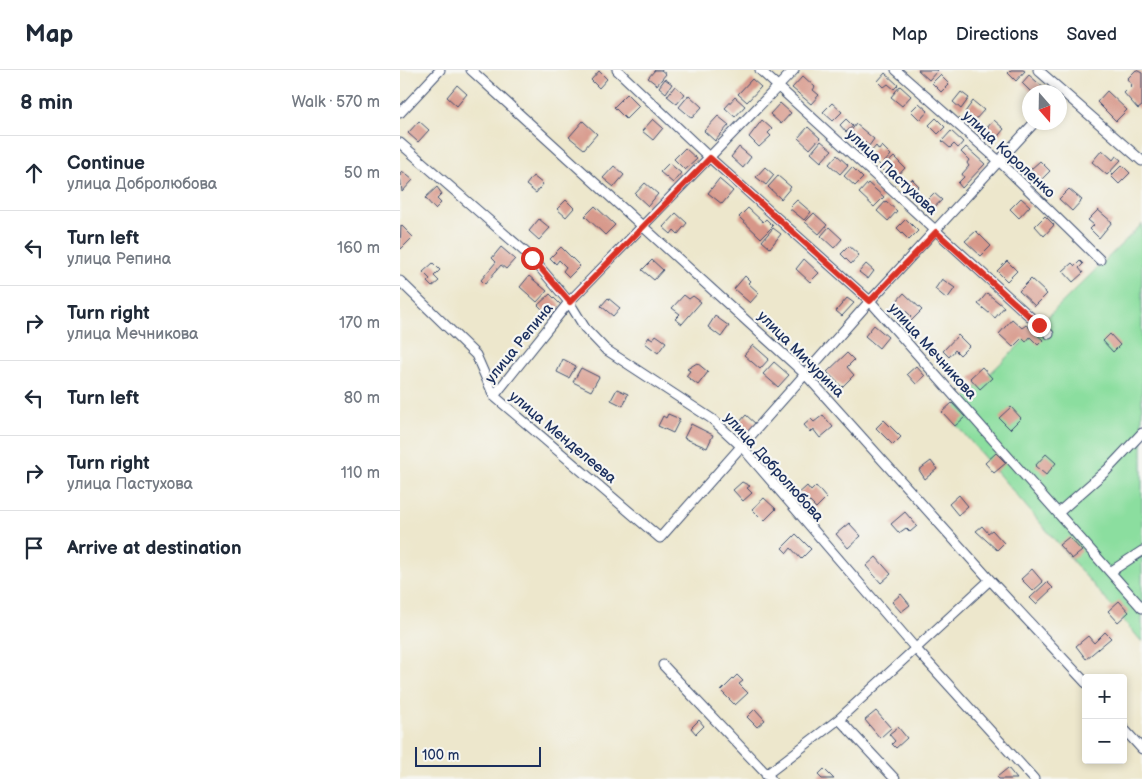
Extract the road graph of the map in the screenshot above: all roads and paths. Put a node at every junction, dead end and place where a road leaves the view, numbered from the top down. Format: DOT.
graph roads {
  1 [pos="440,70"];
  2 [pos="471,70"];
  3 [pos="617,70"];
  4 [pos="760,70"];
  5 [pos="794,70"];
  6 [pos="896,70"];
  7 [pos="1038,70"];
  8 [pos="1052,85"];
  9 [pos="779,86"];
  10 [pos="1067,99"];
  11 [pos="400,113"];
  12 [pos="1028,130"];
  13 [pos="400,143"];
  14 [pos="710,158"];
  15 [pos="1142,161"];
  16 [pos="999,162"];
  17 [pos="645,226"];
  18 [pos="936,232"];
  19 [pos="1100,260"];
  20 [pos="400,281"];
  21 [pos="870,301"];
  22 [pos="570,302"];
  23 [pos="1049,334"];
  24 [pos="806,375"];
  25 [pos="494,396"];
  26 [pos="1142,433"];
  27 [pos="742,447"];
  28 [pos="1058,513"];
  29 [pos="1142,551"];
  30 [pos="1110,572"];
  31 [pos="990,580"];
  32 [pos="1142,608"];
  33 [pos="916,648"];
  34 [pos="663,665"];
  35 [pos="1082,679"];
  36 [pos="839,719"];
  37 [pos="1127,732"];
  38 [pos="1142,749"];
  39 [pos="769,777"];
  40 [pos="895,779"];
  41 [pos="1034,779"];
  1 -- 11 [label="street"];
  2 -- 17 [label="street, улица Мичурина"];
  3 -- 14 [label="street, улица Мечникова"];
  4 -- 9 [label="street, улица Пастухова"];
  5 -- 9 [label="street, улица Репина"];
  6 -- 16 [label="street, улица Короленко"];
  7 -- 8 [label="street"];
  9 -- 14 [label="street, улица Репина"];
  9 -- 18 [label="street, улица Пастухова"];
  10 -- 15 [label="street"];
  12 -- 16 [label="street"];
  13 -- 22 [label="street, улица Добролюбова"];
  14 -- 17 [label="street, улица Репина"];
  14 -- 21 [label="street, улица Мечникова"];
  16 -- 18 [label="street"];
  16 -- 19 [label="street, улица Короленко"];
  17 -- 22 [label="street, улица Репина"];
  17 -- 24 [label="street, улица Мичурина"];
  18 -- 21 [label="street"];
  18 -- 23 [label="street, улица Пастухова"];
  20 -- 25 [label="street, улица Менделеева"];
  21 -- 24 [label="street"];
  21 -- 28 [label="street, улица Мечникова"];
  22 -- 25 [label="street, улица Репина"];
  22 -- 27 [label="street, улица Добролюбова"];
  24 -- 27 [label="street"];
  24 -- 31 [label="street, улица Мичурина"];
  25 -- 27 [label="street, улица Менделеева"];
  26 -- 28 [label="street"];
  27 -- 33 [label="street, улица Добролюбова"];
  28 -- 30 [label="street, улица Мечникова"];
  29 -- 30 [label="street"];
  30 -- 32 [label="street, улица Мечникова"];
  31 -- 33 [label="street"];
  31 -- 35 [label="street, улица Мичурина"];
  33 -- 36 [label="street"];
  33 -- 41 [label="street, улица Добролюбова"];
  34 -- 39 [label="street"];
  36 -- 39 [label="street"];
  36 -- 40 [label="street"];
  37 -- 38 [label="street"];
}
